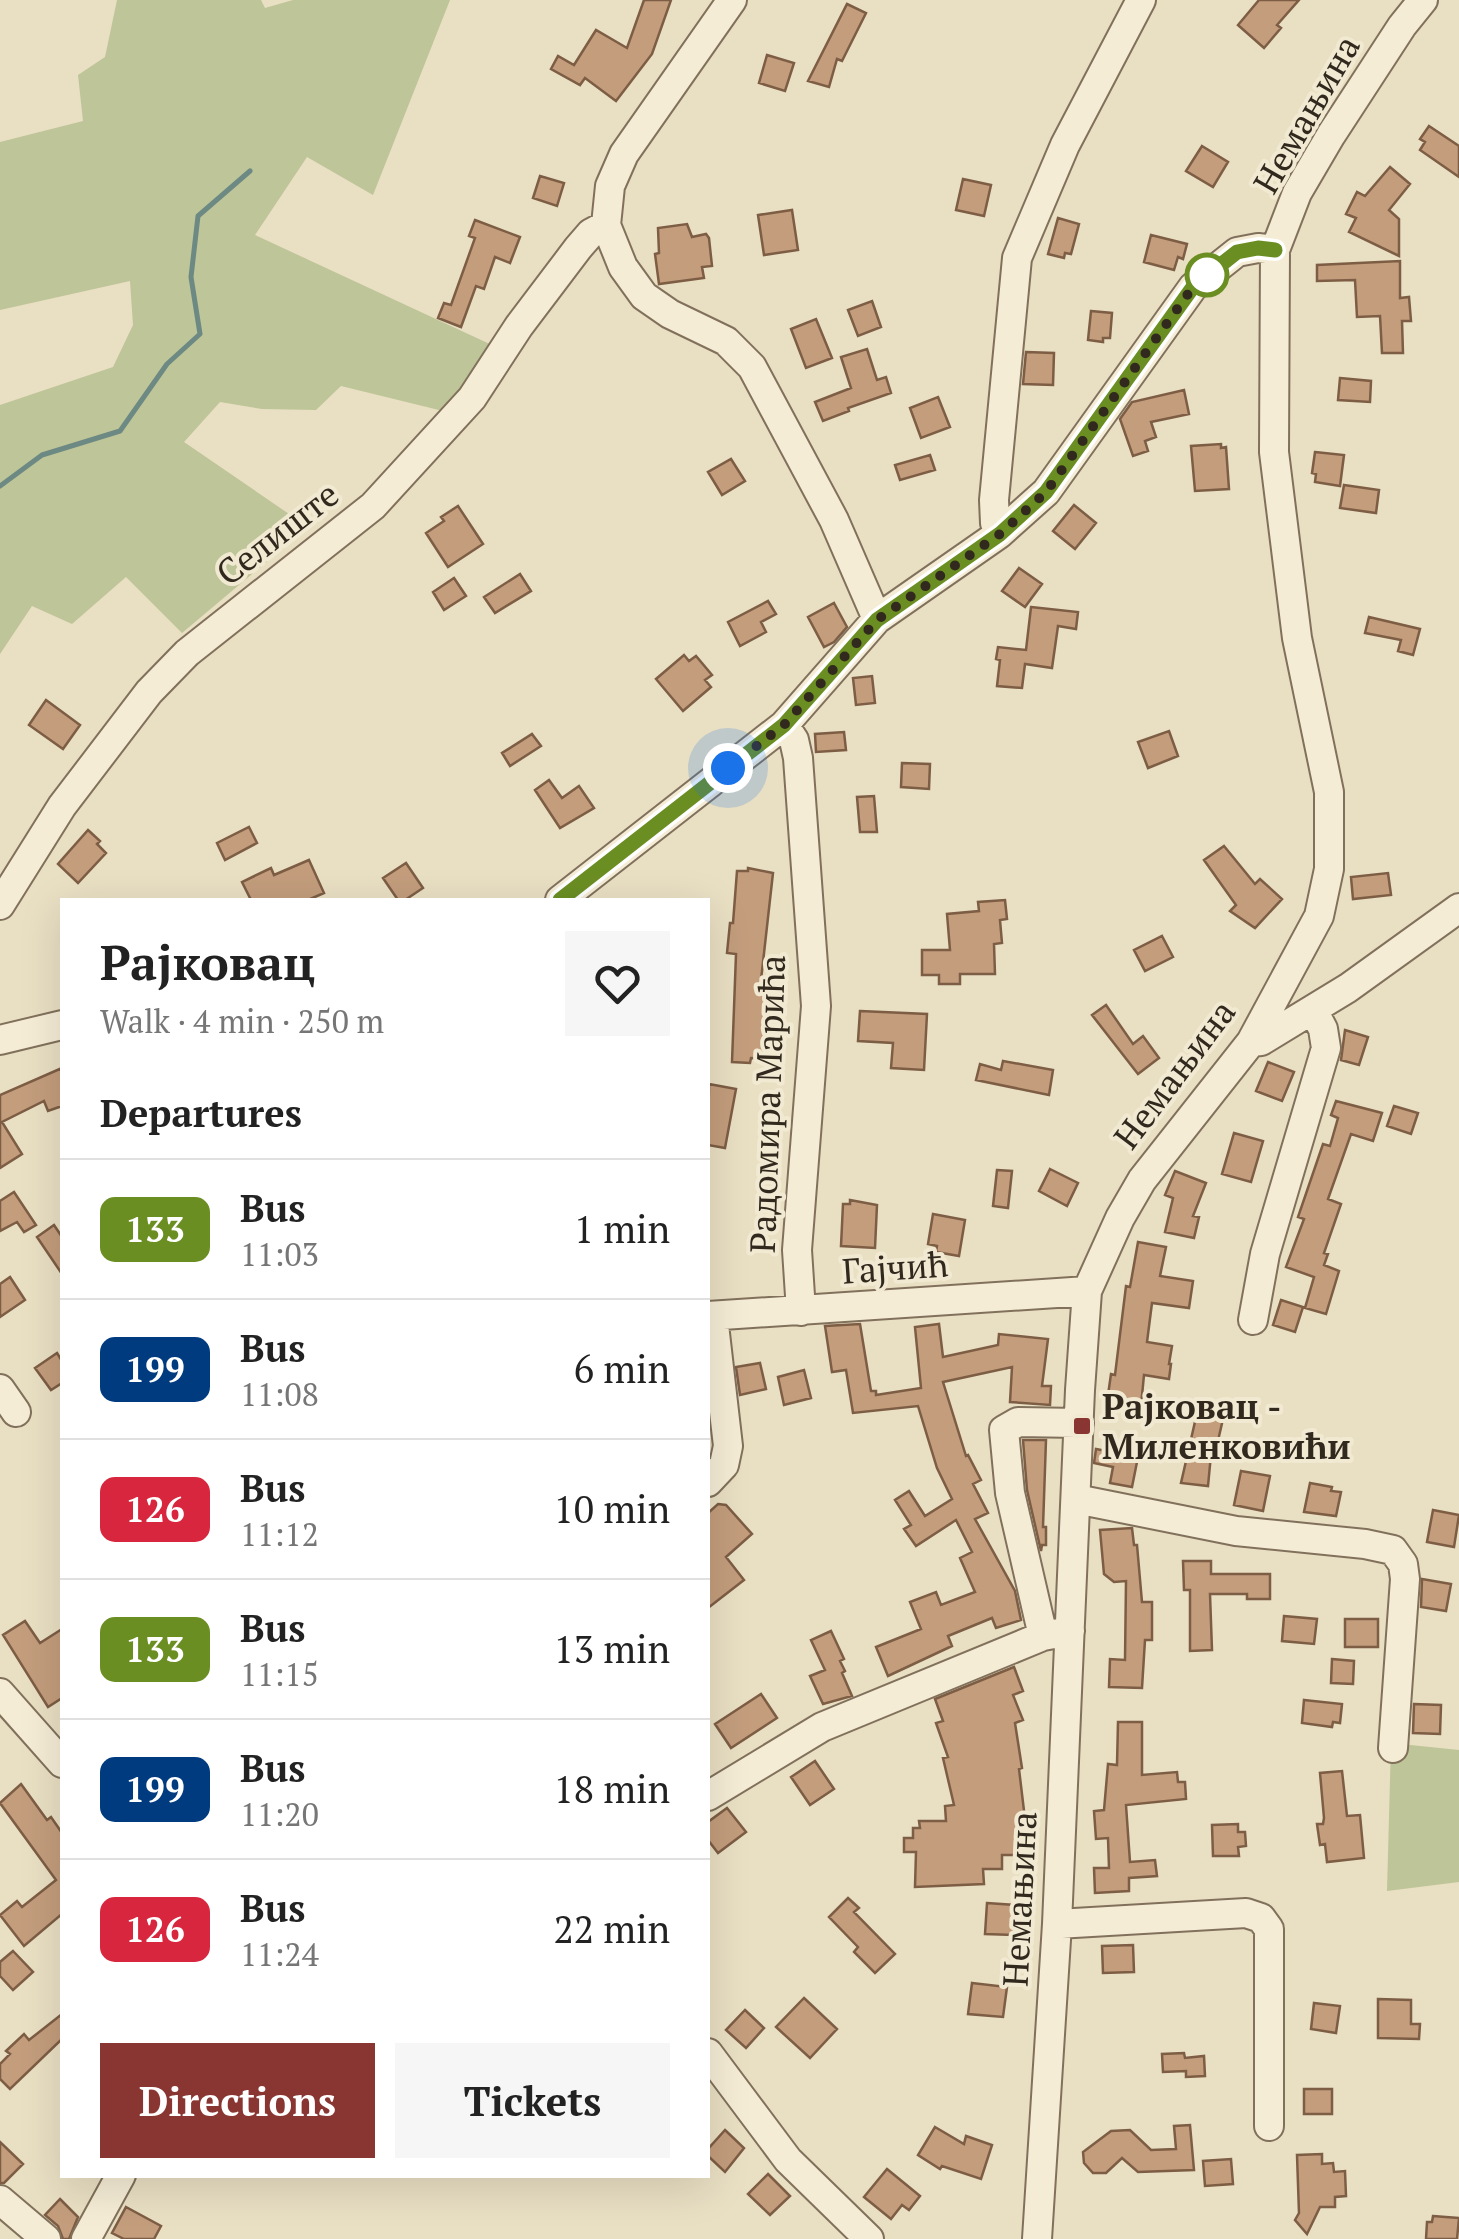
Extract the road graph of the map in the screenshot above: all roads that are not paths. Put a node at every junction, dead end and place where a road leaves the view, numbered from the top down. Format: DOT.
graph roads {
  1 [pos="732,0"];
  2 [pos="1141,0"];
  3 [pos="1423,0"];
  4 [pos="606,225"];
  5 [pos="1275,250"];
  6 [pos="1000,534"];
  7 [pos="877,620"];
  8 [pos="784,725"];
  9 [pos="563,898"];
  10 [pos="0,905"];
  11 [pos="1459,908"];
  12 [pos="1313,1010"];
  13 [pos="60,1025"];
  14 [pos="0,1040"];
  15 [pos="1251,1042"];
  16 [pos="1087,1292"];
  17 [pos="801,1311"];
  18 [pos="710,1316"];
  19 [pos="1253,1320"];
  20 [pos="1078,1423"];
  21 [pos="710,1480"];
  22 [pos="1076,1500"];
  23 [pos="1056,1634"];
  24 [pos="0,1693"];
  25 [pos="1393,1748"];
  26 [pos="60,1761"];
  27 [pos="710,1795"];
  28 [pos="1057,1924"];
  29 [pos="710,2056"];
  30 [pos="1268,2126"];
  31 [pos="119,2178"];
  32 [pos="0,2200"];
  33 [pos="46,2239"];
  34 [pos="86,2239"];
  35 [pos="869,2239"];
  36 [pos="1037,2239"];
  1 -- 4 [label="street"];
  2 -- 6 [label="street"];
  3 -- 5 [label="street, Немањина"];
  4 -- 7 [label="street"];
  4 -- 10 [label="street, Селиште"];
  5 -- 6 [label="street"];
  5 -- 15 [label="street, Немањина"];
  6 -- 7 [label="street"];
  7 -- 8 [label="street"];
  8 -- 9 [label="street"];
  8 -- 17 [label="street, Радомира Марића"];
  11 -- 12 [label="street"];
  12 -- 15 [label="street"];
  12 -- 19 [label="street"];
  13 -- 14 [label="street"];
  15 -- 16 [label="street, Немањина"];
  16 -- 17 [label="street, Гајчић"];
  16 -- 20 [label="street, Немањина"];
  17 -- 18 [label="street, Гајчић"];
  18 -- 21 [label="street"];
  20 -- 22 [label="street, Немањина"];
  20 -- 23 [label="street"];
  22 -- 23 [label="street, Немањина"];
  22 -- 25 [label="street"];
  23 -- 27 [label="street"];
  23 -- 28 [label="street, Немањина"];
  24 -- 26 [label="street"];
  28 -- 30 [label="street"];
  28 -- 36 [label="street, Немањина"];
  29 -- 35 [label="street"];
  31 -- 34 [label="street"];
  32 -- 33 [label="street"];
}
